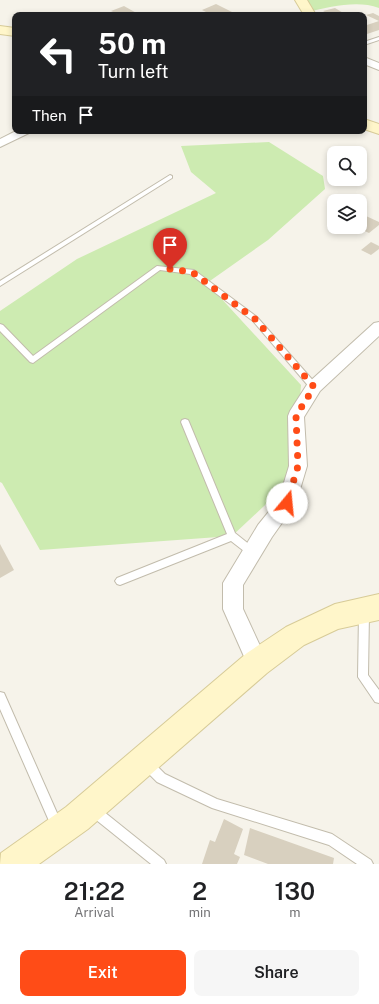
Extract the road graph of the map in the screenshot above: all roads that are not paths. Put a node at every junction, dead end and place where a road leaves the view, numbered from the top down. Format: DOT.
graph roads {
  1 [pos="301,0"];
  2 [pos="308,12"];
  3 [pos="0,30"];
  4 [pos="12,32"];
  5 [pos="379,38"];
  6 [pos="367,43"];
  7 [pos="367,61"];
  8 [pos="379,67"];
  9 [pos="367,124"];
  10 [pos="379,130"];
  11 [pos="19,134"];
  12 [pos="0,143"];
  13 [pos="170,177"];
  14 [pos="0,284"];
  15 [pos="0,327"];
  16 [pos="379,327"];
  17 [pos="314,387"];
  18 [pos="185,422"];
  19 [pos="232,536"];
  20 [pos="252,552"];
  21 [pos="120,581"];
  22 [pos="372,609"];
  23 [pos="257,663"];
  24 [pos="0,697"];
  25 [pos="379,698"];
  26 [pos="143,761"];
  27 [pos="89,807"];
  28 [pos="59,832"];
  29 [pos="12,864"];
  30 [pos="160,864"];
  31 [pos="367,864"];
  1 -- 2 [label="street"];
  3 -- 4 [label="street"];
  5 -- 6 [label="lane"];
  7 -- 8 [label="street"];
  9 -- 10 [label="street"];
  11 -- 12 [label="street"];
  13 -- 14 [label="lane"];
  15 -- 17 [label="lane"];
  16 -- 17 [label="street"];
  17 -- 20 [label="street"];
  18 -- 19 [label="lane"];
  19 -- 20 [label="lane"];
  19 -- 21 [label="lane"];
  20 -- 23 [label="street"];
  22 -- 23 [label="street"];
  22 -- 25 [label="lane"];
  23 -- 26 [label="street"];
  24 -- 28 [label="lane"];
  26 -- 27 [label="street"];
  26 -- 31 [label="lane"];
  27 -- 28 [label="street"];
  27 -- 30 [label="lane"];
  28 -- 29 [label="street"];
}
